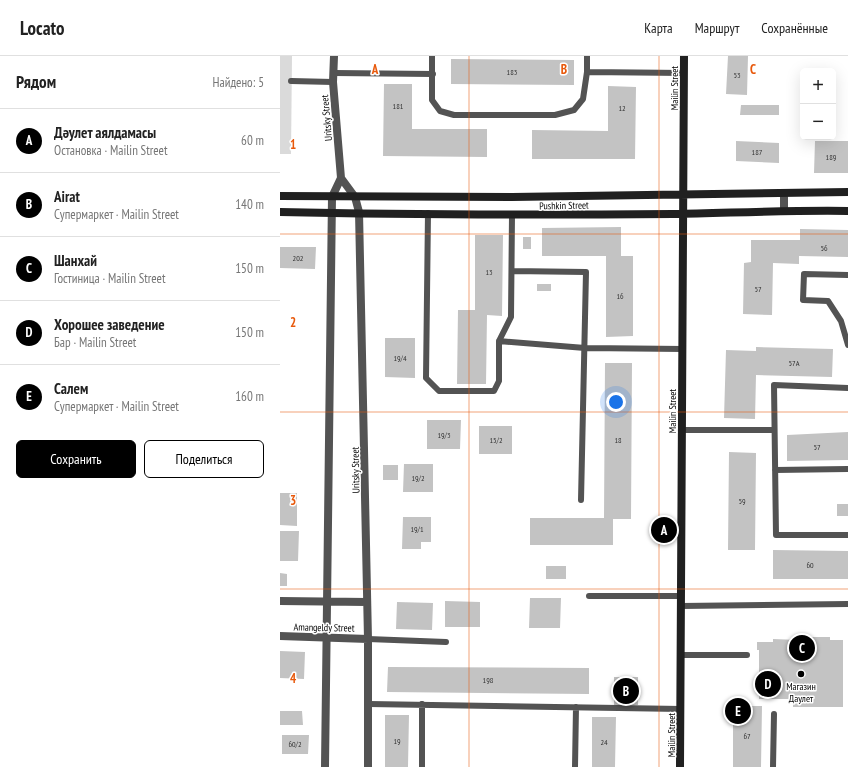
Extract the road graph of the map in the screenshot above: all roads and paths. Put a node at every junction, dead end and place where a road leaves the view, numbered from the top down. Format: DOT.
graph roads {
  1 [pos="334,56"];
  2 [pos="432,56"];
  3 [pos="587,56"];
  4 [pos="684,56"];
  5 [pos="587,72"];
  6 [pos="334,73"];
  7 [pos="432,74"];
  8 [pos="684,74"];
  9 [pos="291,82"];
  10 [pos="333,82"];
  11 [pos="341,178"];
  12 [pos="848,192"];
  13 [pos="784,193"];
  14 [pos="684,194"];
  15 [pos="280,196"];
  16 [pos="332,197"];
  17 [pos="355,197"];
  18 [pos="784,210"];
  19 [pos="848,211"];
  20 [pos="280,212"];
  21 [pos="359,212"];
  22 [pos="332,213"];
  23 [pos="683,213"];
  24 [pos="428,214"];
  25 [pos="512,215"];
  26 [pos="512,271"];
  27 [pos="848,275"];
  28 [pos="499,341"];
  29 [pos="848,345"];
  30 [pos="585,348"];
  31 [pos="682,349"];
  32 [pos="848,388"];
  33 [pos="682,430"];
  34 [pos="774,430"];
  35 [pos="848,469"];
  36 [pos="775,470"];
  37 [pos="582,500"];
  38 [pos="848,535"];
  39 [pos="589,596"];
  40 [pos="681,596"];
  41 [pos="280,601"];
  42 [pos="328,602"];
  43 [pos="367,602"];
  44 [pos="848,604"];
  45 [pos="681,606"];
  46 [pos="280,636"];
  47 [pos="327,637"];
  48 [pos="368,638"];
  49 [pos="446,642"];
  50 [pos="681,655"];
  51 [pos="747,655"];
  52 [pos="369,704"];
  53 [pos="422,704"];
  54 [pos="576,707"];
  55 [pos="681,709"];
  56 [pos="774,714"];
  57 [pos="325,767"];
  58 [pos="368,767"];
  59 [pos="422,767"];
  60 [pos="575,767"];
  61 [pos="680,767"];
  62 [pos="773,767"];
  1 -- 6 [label="street, Uritsky Street"];
  2 -- 7 [label="lane"];
  3 -- 5 [label="lane"];
  4 -- 8 [label="street, Mailin Street"];
  5 -- 7 [label="lane"];
  5 -- 8 [label="lane"];
  6 -- 7 [label="lane"];
  6 -- 10 [label="street, Uritsky Street"];
  8 -- 14 [label="street, Mailin Street"];
  9 -- 10 [label="lane"];
  10 -- 11 [label="street, Uritsky Street"];
  11 -- 16 [label="street"];
  11 -- 17 [label="street, Uritsky Street"];
  12 -- 13 [label="street, Pushkin Street"];
  13 -- 14 [label="street, Pushkin Street"];
  13 -- 18 [label="street"];
  14 -- 17 [label="street, Pushkin Street"];
  14 -- 23 [label="street, Mailin Street"];
  15 -- 16 [label="street, Pushkin Street"];
  16 -- 17 [label="street, Pushkin Street"];
  16 -- 22 [label="street"];
  17 -- 21 [label="street, Uritsky Street"];
  18 -- 19 [label="street, Pushkin Street"];
  18 -- 23 [label="street, Pushkin Street"];
  20 -- 22 [label="street, Pushkin Street"];
  21 -- 22 [label="street, Pushkin Street"];
  21 -- 24 [label="street, Pushkin Street"];
  21 -- 43 [label="street, Uritsky Street"];
  22 -- 42 [label="street"];
  23 -- 25 [label="street, Pushkin Street"];
  23 -- 31 [label="street, Mailin Street"];
  24 -- 25 [label="street, Pushkin Street"];
  24 -- 28 [label="lane"];
  25 -- 26 [label="lane"];
  26 -- 28 [label="lane"];
  26 -- 30 [label="lane"];
  27 -- 29 [label="lane"];
  28 -- 30 [label="lane"];
  30 -- 31 [label="lane"];
  30 -- 37 [label="lane"];
  31 -- 33 [label="street, Mailin Street"];
  32 -- 34 [label="lane"];
  33 -- 34 [label="lane"];
  33 -- 40 [label="street, Mailin Street"];
  34 -- 36 [label="lane"];
  35 -- 36 [label="lane"];
  36 -- 38 [label="lane"];
  39 -- 40 [label="lane"];
  40 -- 45 [label="street, Mailin Street"];
  41 -- 42 [label="street"];
  42 -- 43 [label="street"];
  42 -- 47 [label="street"];
  43 -- 48 [label="street, Uritsky Street"];
  44 -- 45 [label="lane"];
  45 -- 50 [label="street, Mailin Street"];
  46 -- 47 [label="street, Amangeldy Street"];
  47 -- 48 [label="street, Amangeldy Street"];
  47 -- 57 [label="street"];
  48 -- 49 [label="lane"];
  48 -- 52 [label="street, Uritsky Street"];
  50 -- 51 [label="lane"];
  50 -- 55 [label="street, Mailin Street"];
  52 -- 53 [label="lane"];
  52 -- 58 [label="street, Uritsky Street"];
  53 -- 54 [label="lane"];
  53 -- 59 [label="lane"];
  54 -- 55 [label="lane"];
  54 -- 60 [label="lane"];
  55 -- 61 [label="street, Mailin Street"];
  56 -- 62 [label="lane"];
}
